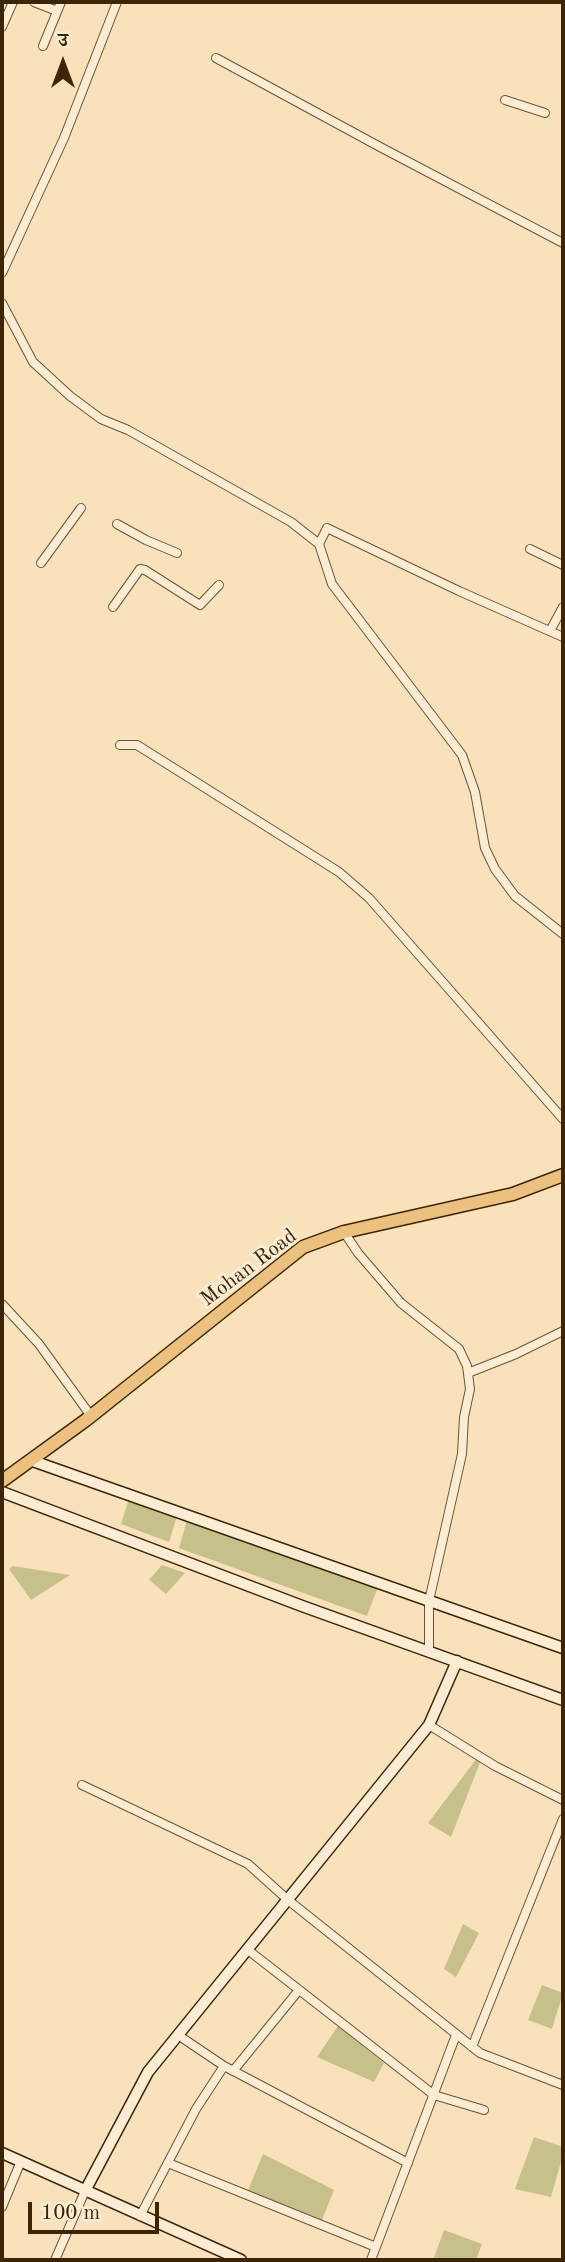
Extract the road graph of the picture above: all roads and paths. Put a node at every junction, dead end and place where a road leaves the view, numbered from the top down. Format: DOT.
graph roads {
  1 [pos="13,2"];
  2 [pos="34,2"];
  3 [pos="61,2"];
  4 [pos="117,2"];
  5 [pos="57,11"];
  6 [pos="2,27"];
  7 [pos="43,46"];
  8 [pos="216,58"];
  9 [pos="505,100"];
  10 [pos="545,113"];
  11 [pos="563,243"];
  12 [pos="2,272"];
  13 [pos="2,303"];
  14 [pos="81,508"];
  15 [pos="117,524"];
  16 [pos="319,544"];
  17 [pos="530,549"];
  18 [pos="177,552"];
  19 [pos="41,563"];
  20 [pos="563,565"];
  21 [pos="219,585"];
  22 [pos="113,607"];
  23 [pos="563,607"];
  24 [pos="550,631"];
  25 [pos="563,637"];
  26 [pos="120,746"];
  27 [pos="563,934"];
  28 [pos="563,1119"];
  29 [pos="563,1175"];
  30 [pos="344,1232"];
  31 [pos="2,1304"];
  32 [pos="563,1331"];
  33 [pos="468,1373"];
  34 [pos="91,1416"];
  35 [pos="30,1460"];
  36 [pos="2,1480"];
  37 [pos="2,1492"];
  38 [pos="429,1601"];
  39 [pos="563,1648"];
  40 [pos="429,1651"];
  41 [pos="457,1661"];
  42 [pos="563,1700"];
  43 [pos="429,1725"];
  44 [pos="82,1785"];
  45 [pos="563,1800"];
  46 [pos="563,1819"];
  47 [pos="288,1900"];
  48 [pos="248,1950"];
  49 [pos="299,1990"];
  50 [pos="178,2035"];
  51 [pos="456,2035"];
  52 [pos="472,2047"];
  53 [pos="224,2066"];
  54 [pos="233,2071"];
  55 [pos="563,2085"];
  56 [pos="434,2095"];
  57 [pos="484,2110"];
  58 [pos="2,2153"];
  59 [pos="20,2161"];
  60 [pos="168,2163"];
  61 [pos="408,2163"];
  62 [pos="85,2191"];
  63 [pos="2,2207"];
  64 [pos="141,2216"];
  65 [pos="376,2247"];
  66 [pos="56,2260"];
  67 [pos="241,2260"];
  68 [pos="371,2260"];
  1 -- 6 [label="street"];
  2 -- 5 [label="street"];
  3 -- 5 [label="street"];
  4 -- 12 [label="street"];
  5 -- 7 [label="street"];
  8 -- 11 [label="street"];
  9 -- 10 [label="street"];
  13 -- 16 [label="street"];
  14 -- 19 [label="street"];
  15 -- 18 [label="street"];
  16 -- 24 [label="street"];
  16 -- 27 [label="street"];
  17 -- 20 [label="street"];
  21 -- 22 [label="street"];
  23 -- 24 [label="street"];
  24 -- 25 [label="street"];
  26 -- 28 [label="street"];
  29 -- 30 [label="main road, Mohan Road"];
  30 -- 33 [label="street"];
  30 -- 34 [label="main road, Mohan Road"];
  31 -- 34 [label="street"];
  32 -- 33 [label="street"];
  33 -- 38 [label="street"];
  34 -- 35 [label="main road, Mohan Road"];
  35 -- 36 [label="main road, Mohan Road"];
  35 -- 38 [label="street"];
  37 -- 40 [label="street"];
  38 -- 39 [label="street"];
  38 -- 40 [label="street"];
  40 -- 41 [label="street"];
  41 -- 42 [label="street"];
  41 -- 43 [label="street"];
  43 -- 45 [label="street"];
  43 -- 47 [label="street"];
  44 -- 47 [label="street"];
  46 -- 52 [label="street"];
  47 -- 48 [label="street"];
  47 -- 51 [label="street"];
  48 -- 49 [label="street"];
  48 -- 50 [label="street"];
  49 -- 54 [label="street"];
  49 -- 56 [label="street"];
  50 -- 53 [label="street"];
  50 -- 62 [label="street"];
  51 -- 52 [label="street"];
  51 -- 56 [label="street"];
  52 -- 55 [label="street"];
  53 -- 54 [label="street"];
  53 -- 60 [label="street"];
  54 -- 61 [label="street"];
  56 -- 57 [label="street"];
  56 -- 61 [label="street"];
  58 -- 59 [label="street"];
  59 -- 62 [label="street"];
  59 -- 63 [label="street"];
  60 -- 64 [label="street"];
  60 -- 65 [label="street"];
  61 -- 65 [label="street"];
  62 -- 64 [label="street"];
  62 -- 66 [label="street"];
  64 -- 67 [label="street"];
  65 -- 68 [label="street"];
}
